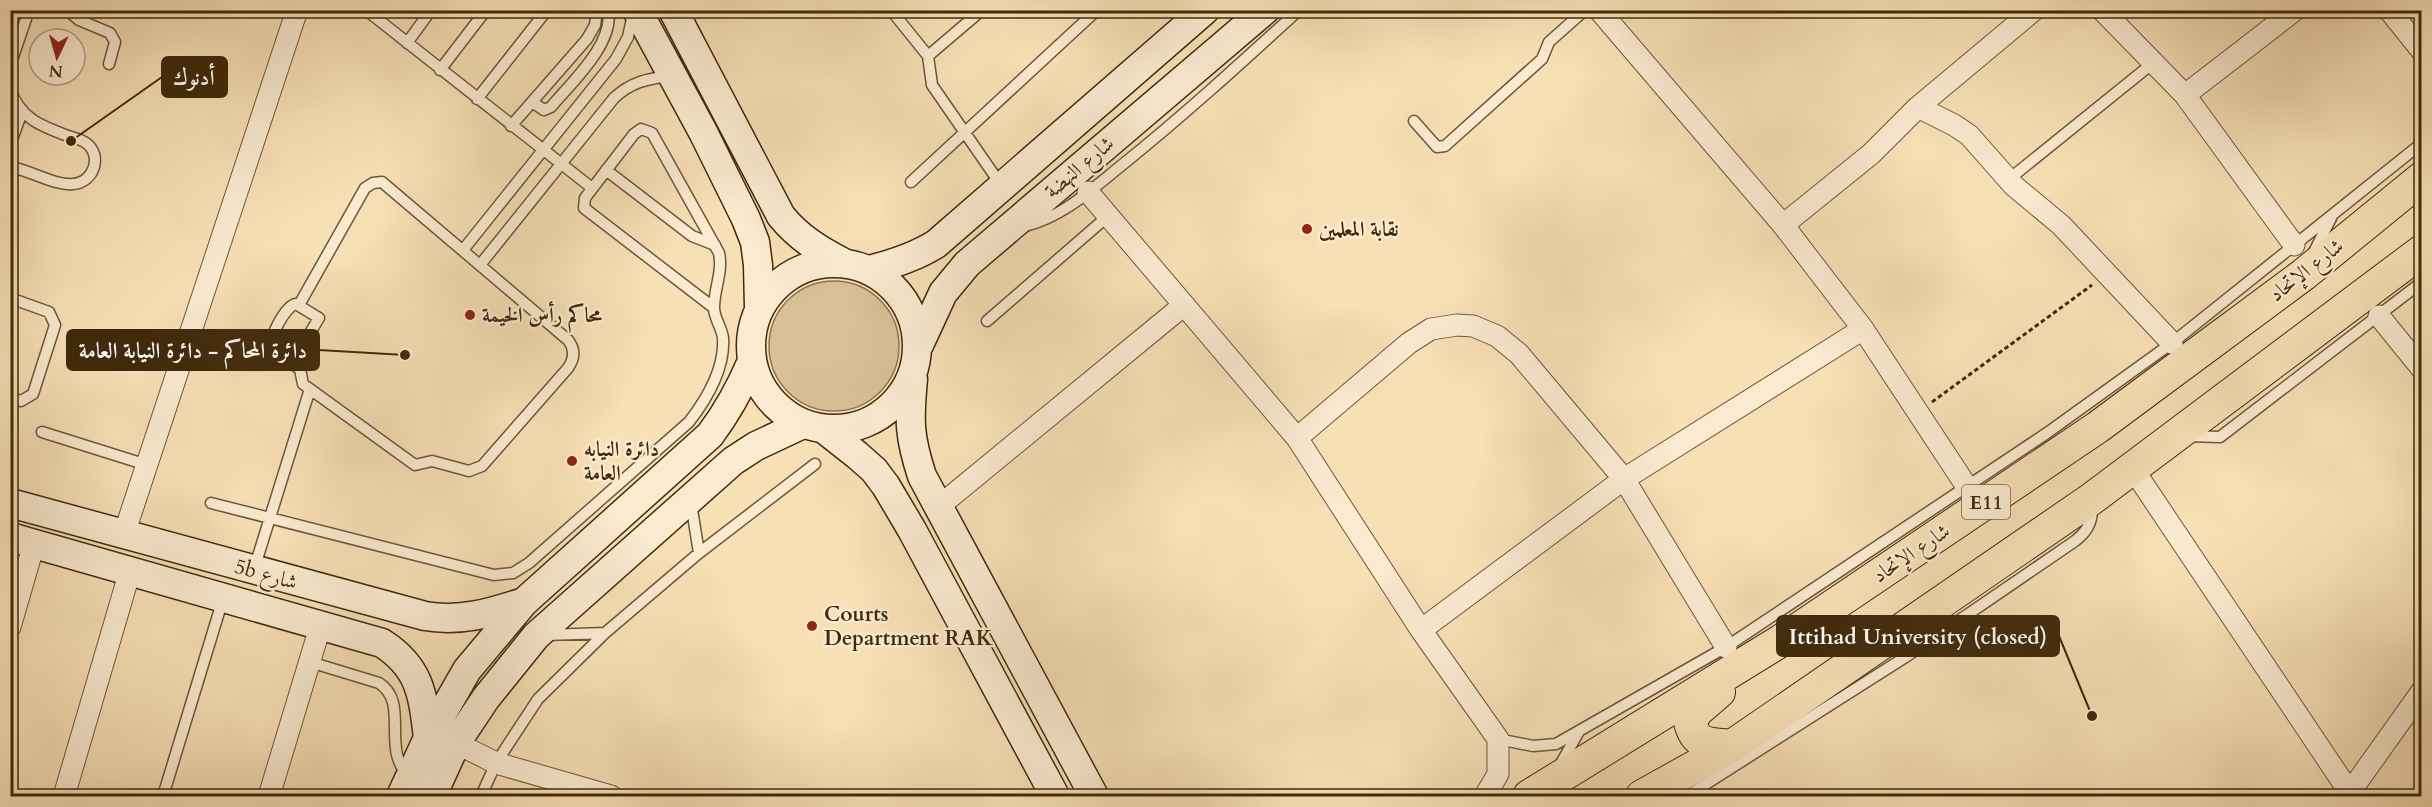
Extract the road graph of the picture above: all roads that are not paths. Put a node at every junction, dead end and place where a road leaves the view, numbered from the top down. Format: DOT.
graph roads {
  1 [pos="29,10"];
  2 [pos="67,10"];
  3 [pos="297,10"];
  4 [pos="366,10"];
  5 [pos="431,10"];
  6 [pos="486,10"];
  7 [pos="547,10"];
  8 [pos="597,10"];
  9 [pos="608,10"];
  10 [pos="636,10"];
  11 [pos="672,10"];
  12 [pos="891,10"];
  13 [pos="982,10"];
  14 [pos="1097,10"];
  15 [pos="1205,10"];
  16 [pos="1265,10"];
  17 [pos="1299,10"];
  18 [pos="1585,10"];
  19 [pos="1599,10"];
  20 [pos="2034,10"];
  21 [pos="2102,10"];
  22 [pos="2295,10"];
  23 [pos="2389,10"];
  24 [pos="2416,39"];
  25 [pos="407,44"];
  26 [pos="928,56"];
  27 [pos="2153,63"];
  28 [pos="109,64"];
  29 [pos="10,66"];
  30 [pos="440,70"];
  31 [pos="672,75"];
  32 [pos="10,88"];
  33 [pos="2185,95"];
  34 [pos="477,99"];
  35 [pos="532,102"];
  36 [pos="1918,107"];
  37 [pos="22,112"];
  38 [pos="1414,121"];
  39 [pos="511,126"];
  40 [pos="965,131"];
  41 [pos="2421,143"];
  42 [pos="10,145"];
  43 [pos="543,151"];
  44 [pos="561,165"];
  45 [pos="10,167"];
  46 [pos="606,170"];
  47 [pos="2421,178"];
  48 [pos="2008,180"];
  49 [pos="911,182"];
  50 [pos="1001,185"];
  51 [pos="592,189"];
  52 [pos="1088,192"];
  53 [pos="2332,215"];
  54 [pos="1108,216"];
  55 [pos="1783,225"];
  56 [pos="1004,230"];
  57 [pos="715,245"];
  58 [pos="2294,245"];
  59 [pos="463,250"];
  60 [pos="2421,250"];
  61 [pos="480,265"];
  62 [pos="856,266"];
  63 [pos="2303,274"];
  64 [pos="2421,282"];
  65 [pos="10,298"];
  66 [pos="1184,304"];
  67 [pos="299,305"];
  68 [pos="759,308"];
  69 [pos="714,309"];
  70 [pos="2379,316"];
  71 [pos="987,321"];
  72 [pos="1863,329"];
  73 [pos="2172,343"];
  74 [pos="919,345"];
  75 [pos="752,361"];
  76 [pos="292,363"];
  77 [pos="2421,369"];
  78 [pos="914,375"];
  79 [pos="310,389"];
  80 [pos="10,398"];
  81 [pos="813,426"];
  82 [pos="2081,429"];
  83 [pos="42,432"];
  84 [pos="2047,433"];
  85 [pos="2177,436"];
  86 [pos="1297,438"];
  87 [pos="668,457"];
  88 [pos="815,464"];
  89 [pos="147,465"];
  90 [pos="2133,469"];
  91 [pos="1624,479"];
  92 [pos="1967,487"];
  93 [pos="691,498"];
  94 [pos="211,502"];
  95 [pos="937,508"];
  96 [pos="19,509"];
  97 [pos="270,518"];
  98 [pos="124,534"];
  99 [pos="22,540"];
  100 [pos="699,553"];
  101 [pos="254,570"];
  102 [pos="130,571"];
  103 [pos="343,596"];
  104 [pos="224,597"];
  105 [pos="524,602"];
  106 [pos="321,624"];
  107 [pos="10,627"];
  108 [pos="1421,630"];
  109 [pos="605,633"];
  110 [pos="536,636"];
  111 [pos="1782,640"];
  112 [pos="1900,646"];
  113 [pos="1726,647"];
  114 [pos="310,662"];
  115 [pos="2421,691"];
  116 [pos="1578,733"];
  117 [pos="1498,739"];
  118 [pos="442,741"];
  119 [pos="1732,746"];
  120 [pos="496,763"];
  121 [pos="405,786"];
  122 [pos="1538,791"];
  123 [pos="2351,794"];
  124 [pos="64,796"];
  125 [pos="163,796"];
  126 [pos="269,796"];
  127 [pos="432,796"];
  128 [pos="481,796"];
  129 [pos="609,796"];
  130 [pos="1055,796"];
  131 [pos="1094,796"];
  132 [pos="1485,796"];
  133 [pos="1642,796"];
  134 [pos="1687,796"];
  1 -- 29 [label="lane"];
  2 -- 28 [label="lane"];
  3 -- 89 [label="street"];
  4 -- 25 [label="lane"];
  5 -- 25 [label="lane"];
  6 -- 30 [label="lane"];
  7 -- 34 [label="lane"];
  8 -- 35 [label="lane"];
  9 -- 35 [label="lane"];
  10 -- 31 [label="street"];
  10 -- 43 [label="lane"];
  11 -- 62 [label="street"];
  12 -- 26 [label="lane"];
  13 -- 26 [label="lane"];
  14 -- 40 [label="lane"];
  15 -- 50 [label="street, شارع النهضة"];
  16 -- 56 [label="street, شارع النهضة"];
  17 -- 52 [label="lane"];
  18 -- 38 [label="lane"];
  19 -- 55 [label="street"];
  20 -- 36 [label="street"];
  21 -- 27 [label="street"];
  22 -- 33 [label="street"];
  23 -- 24 [label="street"];
  25 -- 30 [label="lane"];
  26 -- 40 [label="lane"];
  27 -- 33 [label="street"];
  27 -- 48 [label="lane"];
  30 -- 34 [label="lane"];
  31 -- 44 [label="lane"];
  31 -- 68 [label="street"];
  32 -- 37 [label="lane"];
  33 -- 58 [label="street"];
  34 -- 39 [label="lane"];
  35 -- 39 [label="lane"];
  36 -- 48 [label="street"];
  36 -- 55 [label="street"];
  37 -- 42 [label="lane"];
  37 -- 45 [label="lane"];
  39 -- 43 [label="lane"];
  40 -- 49 [label="lane"];
  40 -- 50 [label="lane"];
  41 -- 53 [label="lane"];
  43 -- 44 [label="lane"];
  43 -- 59 [label="lane"];
  44 -- 51 [label="lane"];
  44 -- 61 [label="lane"];
  46 -- 51 [label="lane"];
  46 -- 57 [label="lane"];
  46 -- 57 [label="lane"];
  47 -- 63 [label="main road, شارع الإتحاد / E11"];
  48 -- 73 [label="street"];
  50 -- 62 [label="street, شارع النهضة"];
  51 -- 69 [label="lane"];
  52 -- 54 [label="street"];
  52 -- 56 [label="lane"];
  53 -- 58 [label="lane"];
  53 -- 63 [label="lane"];
  54 -- 66 [label="street"];
  54 -- 71 [label="lane"];
  55 -- 72 [label="street"];
  56 -- 74 [label="street, شارع النهضة"];
  57 -- 69 [label="lane"];
  58 -- 73 [label="lane"];
  59 -- 61 [label="lane"];
  59 -- 67 [label="lane"];
  60 -- 85 [label="main road, E11"];
  61 -- 79 [label="lane"];
  62 -- 68 [label="street"];
  62 -- 74 [label="street"];
  63 -- 82 [label="main road, شارع الإتحاد / E11"];
  64 -- 70 [label="lane"];
  65 -- 80 [label="lane"];
  66 -- 86 [label="street"];
  66 -- 95 [label="street"];
  67 -- 76 [label="lane"];
  67 -- 76 [label="lane"];
  68 -- 75 [label="street"];
  69 -- 87 [label="lane"];
  70 -- 77 [label="street"];
  70 -- 85 [label="lane"];
  72 -- 91 [label="street"];
  72 -- 92 [label="street"];
  73 -- 84 [label="lane"];
  74 -- 78 [label="street"];
  75 -- 81 [label="street"];
  75 -- 87 [label="street"];
  76 -- 79 [label="lane"];
  78 -- 81 [label="street"];
  78 -- 95 [label="street"];
  79 -- 97 [label="lane"];
  81 -- 93 [label="street"];
  81 -- 130 [label="street"];
  82 -- 84 [label="lane"];
  82 -- 111 [label="main road, شارع الإتحاد / E11"];
  83 -- 89 [label="lane"];
  84 -- 92 [label="lane"];
  85 -- 90 [label="main road, E11"];
  86 -- 91 [label="street"];
  86 -- 108 [label="street"];
  87 -- 97 [label="lane"];
  87 -- 105 [label="street"];
  88 -- 100 [label="lane"];
  89 -- 98 [label="street"];
  90 -- 112 [label="main road, E11"];
  90 -- 123 [label="street"];
  91 -- 108 [label="street"];
  91 -- 113 [label="street"];
  92 -- 113 [label="lane"];
  93 -- 100 [label="lane"];
  93 -- 110 [label="street"];
  94 -- 97 [label="lane"];
  95 -- 131 [label="street"];
  96 -- 98 [label="street, 5b شارع"];
  97 -- 101 [label="lane"];
  98 -- 101 [label="street, 5b شارع"];
  99 -- 102 [label="street, 5b شارع"];
  99 -- 107 [label="street"];
  100 -- 109 [label="lane"];
  101 -- 103 [label="street, 5b شارع"];
  102 -- 104 [label="street, 5b شارع"];
  102 -- 124 [label="street"];
  103 -- 104 [label="street"];
  103 -- 105 [label="street, 5b شارع"];
  104 -- 106 [label="street, 5b شارع"];
  104 -- 125 [label="lane"];
  105 -- 118 [label="street"];
  106 -- 114 [label="street"];
  106 -- 118 [label="street, 5b شارع"];
  108 -- 117 [label="street"];
  109 -- 110 [label="lane"];
  109 -- 120 [label="lane"];
  110 -- 118 [label="street"];
  111 -- 119 [label="main road"];
  111 -- 122 [label="main road, شارع الإتحاد / E11"];
  112 -- 119 [label="main road, E11"];
  112 -- 134 [label="lane"];
  113 -- 116 [label="lane"];
  114 -- 121 [label="lane"];
  114 -- 126 [label="street"];
  115 -- 123 [label="street"];
  116 -- 117 [label="lane"];
  116 -- 122 [label="lane"];
  117 -- 132 [label="street"];
  118 -- 120 [label="street"];
  118 -- 121 [label="street"];
  118 -- 127 [label="street"];
  119 -- 133 [label="main road, E11"];
  120 -- 128 [label="lane"];
  120 -- 129 [label="street"];
}
